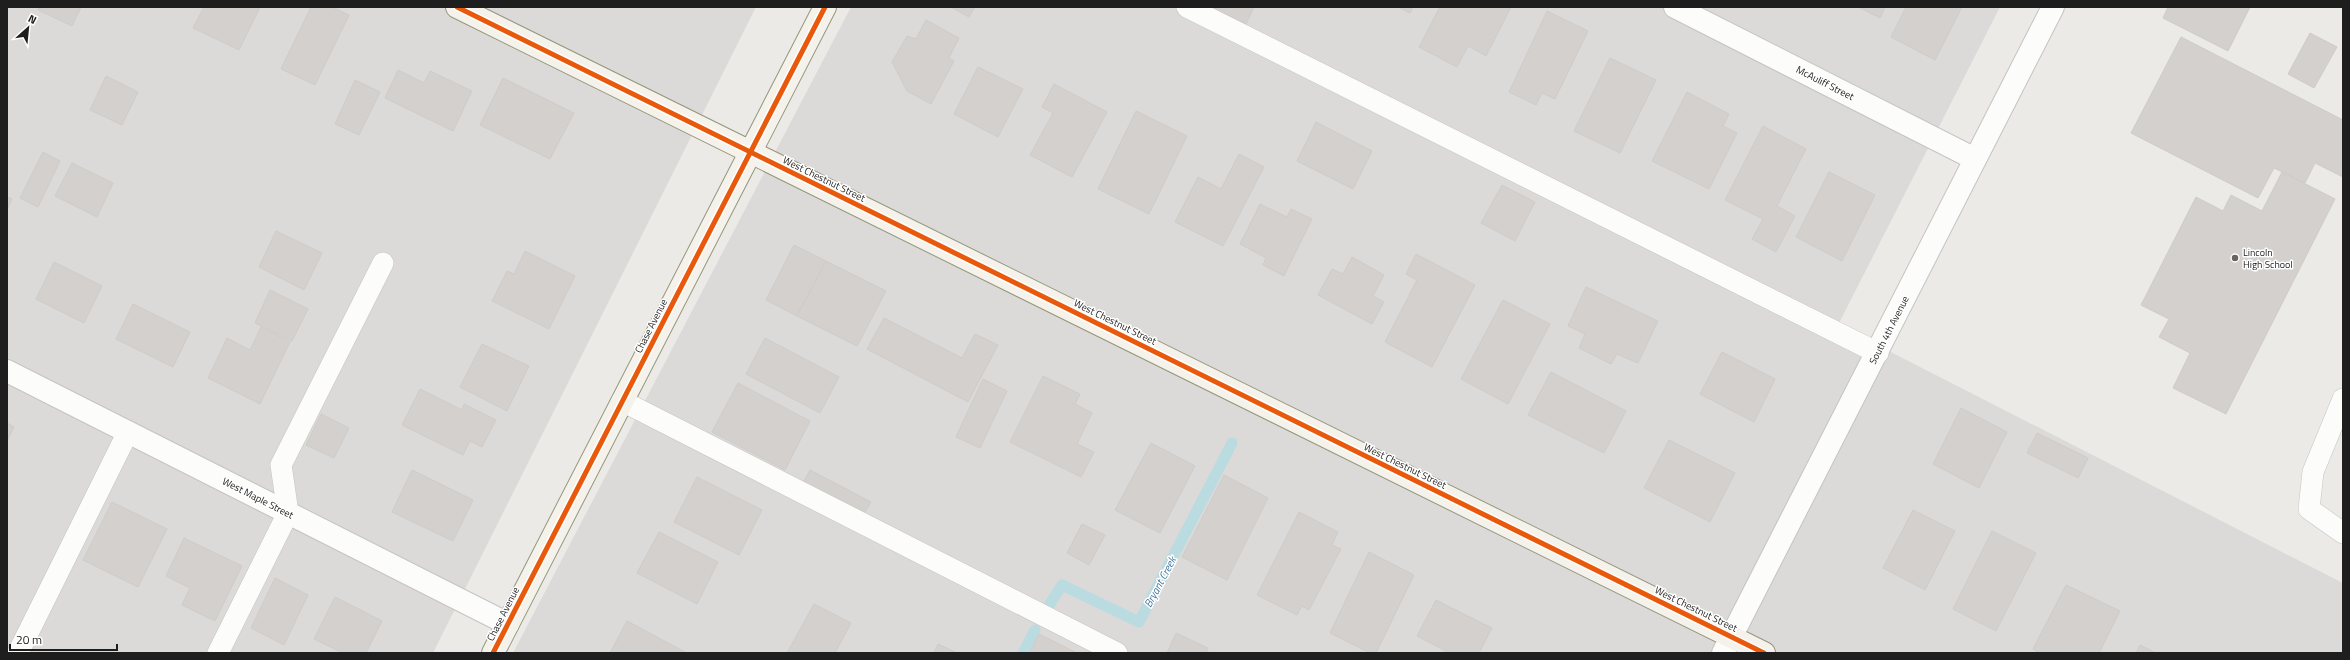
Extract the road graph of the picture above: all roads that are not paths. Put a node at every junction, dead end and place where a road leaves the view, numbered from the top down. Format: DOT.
graph roads {
  1 [pos="457,7"];
  2 [pos="825,7"];
  3 [pos="1187,7"];
  4 [pos="1675,7"];
  5 [pos="2053,7"];
  6 [pos="750,152"];
  7 [pos="1975,159"];
  8 [pos="383,263"];
  9 [pos="1878,354"];
  10 [pos="7,371"];
  11 [pos="2343,399"];
  12 [pos="622,401"];
  13 [pos="128,432"];
  14 [pos="288,513"];
  15 [pos="2343,533"];
  16 [pos="508,624"];
  17 [pos="1727,645"];
  18 [pos="18,653"];
  19 [pos="218,653"];
  20 [pos="493,653"];
  21 [pos="1117,653"];
  22 [pos="1764,653"];
  1 -- 6 [label="main road, West Chestnut Street"];
  2 -- 6 [label="main road, Chase Avenue"];
  3 -- 9 [label="lane"];
  4 -- 7 [label="street, McAuliff Street"];
  5 -- 7 [label="street, South 4th Avenue"];
  6 -- 12 [label="main road, Chase Avenue"];
  6 -- 17 [label="main road, West Chestnut Street"];
  7 -- 9 [label="street, South 4th Avenue"];
  8 -- 14 [label="lane"];
  9 -- 17 [label="street, South 4th Avenue"];
  10 -- 13 [label="street, West Maple Street"];
  11 -- 15 [label="lane"];
  12 -- 16 [label="main road, Chase Avenue"];
  12 -- 21 [label="lane"];
  13 -- 14 [label="street, West Maple Street"];
  13 -- 18 [label="lane"];
  14 -- 16 [label="street, West Maple Street"];
  14 -- 19 [label="lane"];
  16 -- 20 [label="main road, Chase Avenue"];
  17 -- 22 [label="main road, West Chestnut Street"];
}
